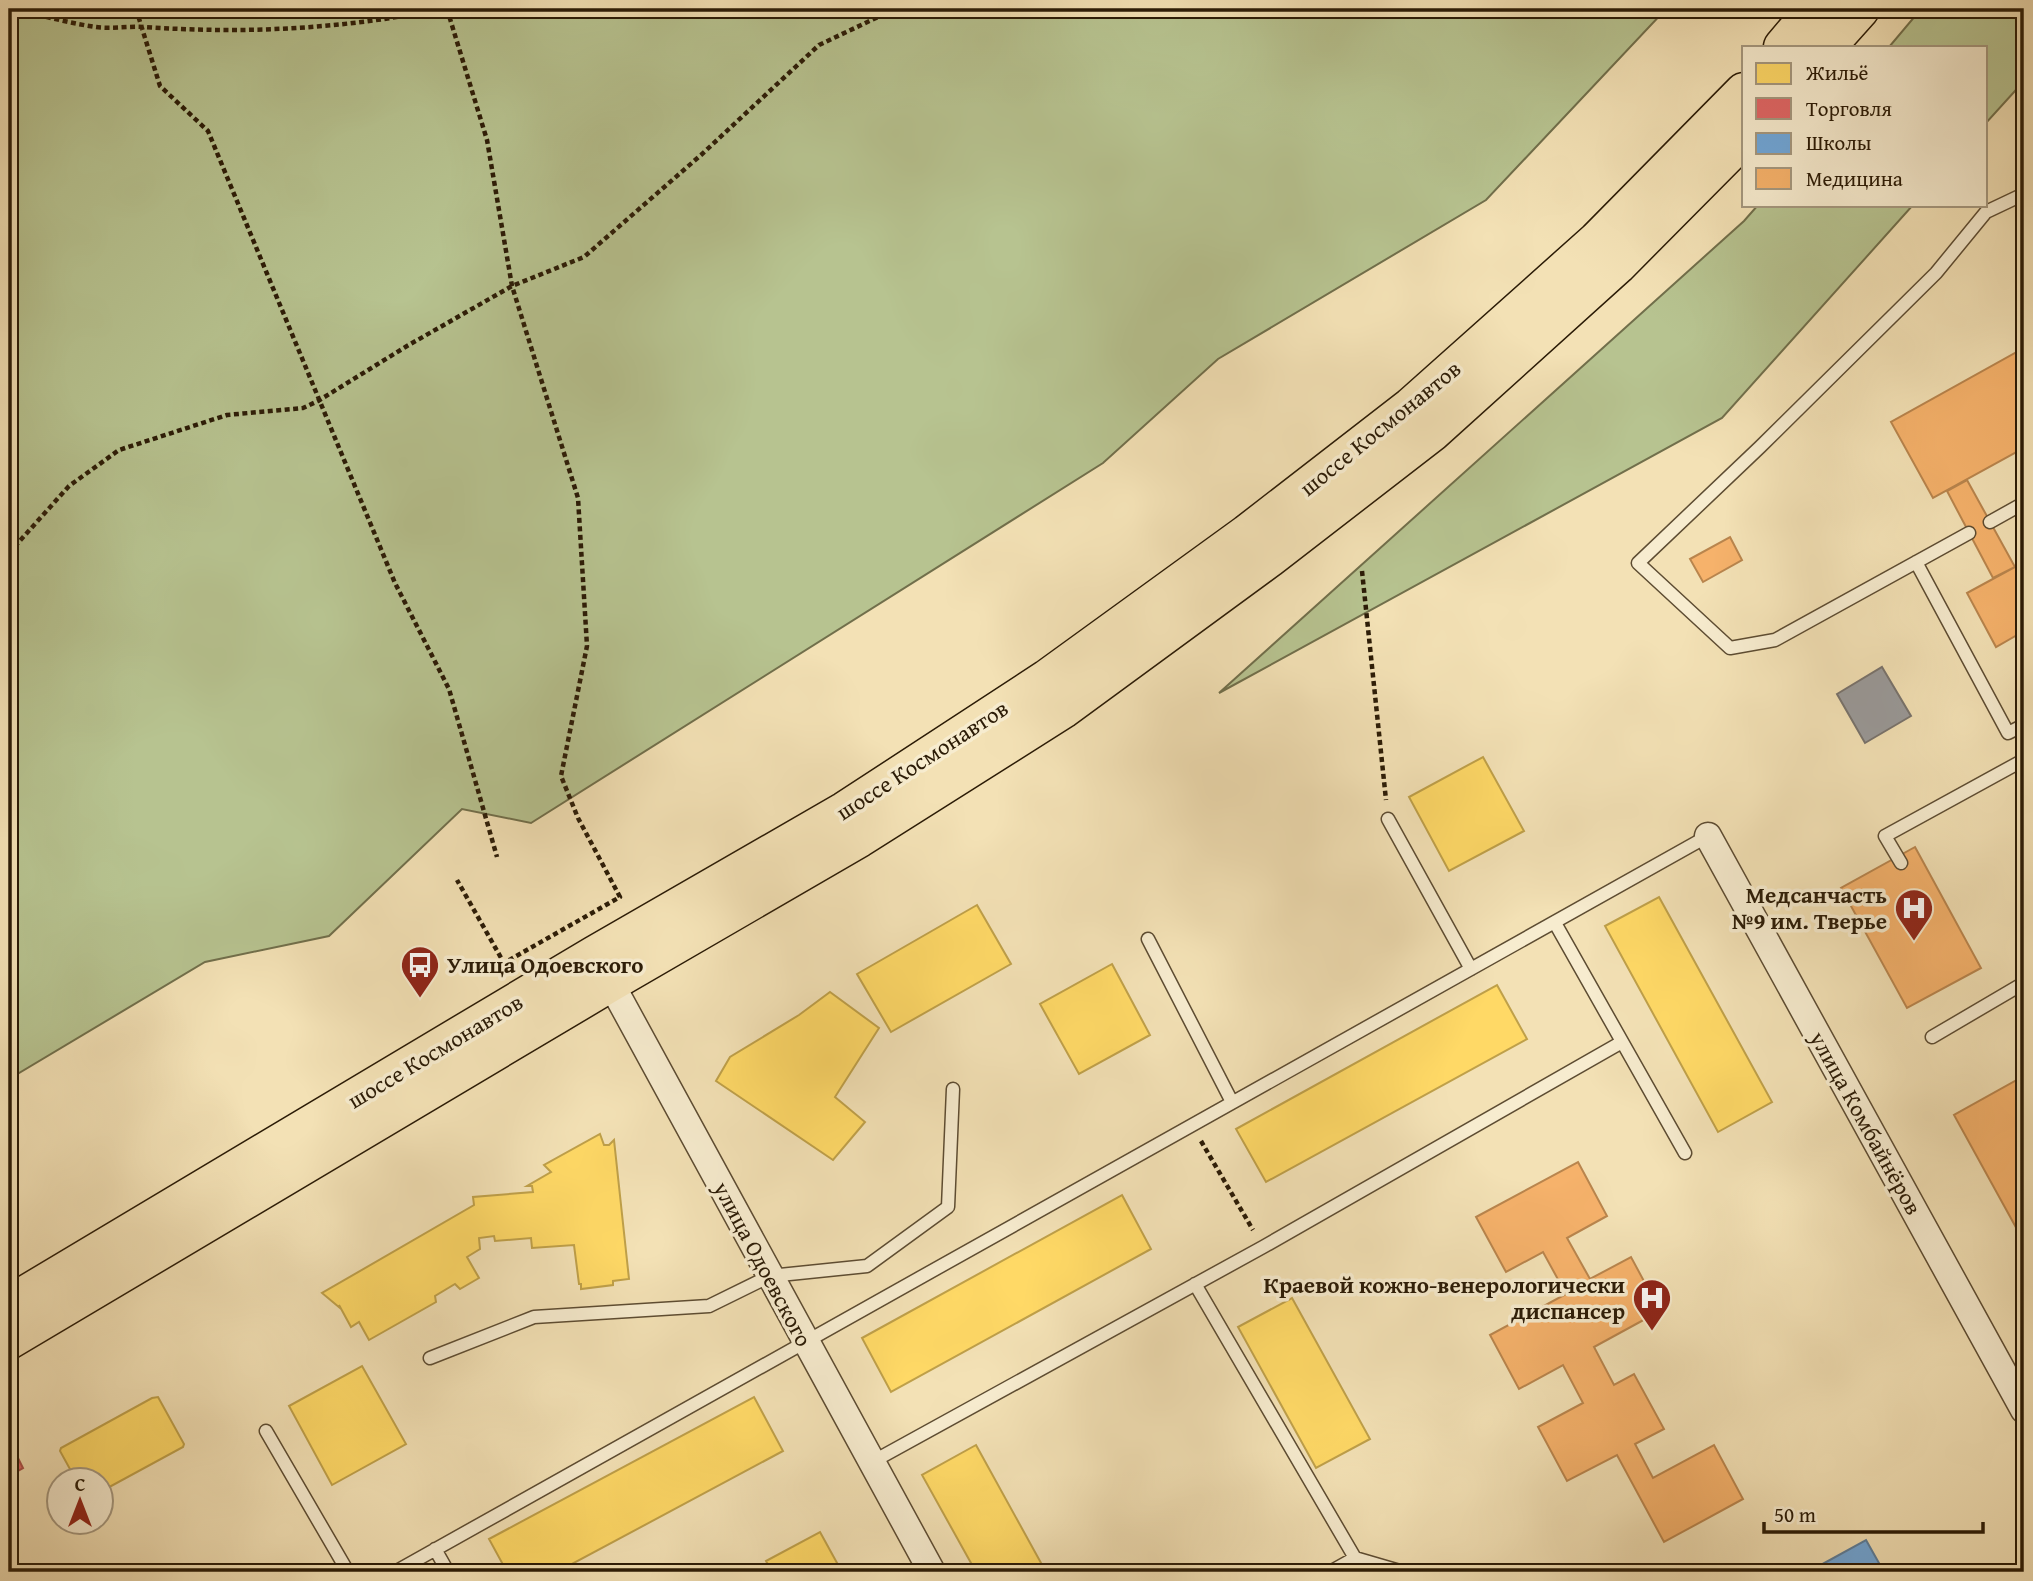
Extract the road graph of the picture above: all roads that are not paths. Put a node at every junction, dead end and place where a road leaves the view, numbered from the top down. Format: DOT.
graph roads {
  1 [pos="1815,9"];
  2 [pos="1860,9"];
  3 [pos="1784,46"];
  4 [pos="1827,46"];
  5 [pos="1742,94"];
  6 [pos="1742,139"];
  7 [pos="2024,194"];
  8 [pos="2024,503"];
  9 [pos="1990,522"];
  10 [pos="1969,533"];
  11 [pos="1916,562"];
  12 [pos="2024,725"];
  13 [pos="2024,770"];
  14 [pos="1388,819"];
  15 [pos="1708,836"];
  16 [pos="1901,863"];
  17 [pos="1555,923"];
  18 [pos="1148,939"];
  19 [pos="603,969"];
  20 [pos="1471,969"];
  21 [pos="2024,983"];
  22 [pos="1932,1037"];
  23 [pos="1622,1042"];
  24 [pos="953,1089"];
  25 [pos="1232,1102"];
  26 [pos="1685,1153"];
  27 [pos="770,1276"];
  28 [pos="1195,1284"];
  29 [pos="9,1305"];
  30 [pos="9,1340"];
  31 [pos="805,1342"];
  32 [pos="430,1358"];
  33 [pos="2024,1410"];
  34 [pos="266,1431"];
  35 [pos="872,1462"];
  36 [pos="435,1549"];
  37 [pos="1355,1558"];
  38 [pos="348,1572"];
  39 [pos="395,1572"];
  40 [pos="448,1572"];
  41 [pos="932,1572"];
  42 [pos="1330,1572"];
  43 [pos="1404,1572"];
  1 -- 3 [label="main road"];
  2 -- 4 [label="main road"];
  5 -- 19 [label="main road, шоссе Космонавтов"];
  6 -- 19 [label="main road, шоссе Космонавтов"];
  7 -- 11 [label="lane"];
  8 -- 9 [label="lane"];
  10 -- 11 [label="lane"];
  11 -- 12 [label="lane"];
  13 -- 16 [label="lane"];
  14 -- 20 [label="lane"];
  15 -- 17 [label="lane"];
  15 -- 33 [label="street, улица Комбайнёров"];
  17 -- 20 [label="lane"];
  17 -- 23 [label="lane"];
  18 -- 25 [label="lane"];
  19 -- 27 [label="street, улица Одоевского"];
  19 -- 29 [label="main road, шоссе Космонавтов"];
  19 -- 30 [label="main road, шоссе Космонавтов"];
  20 -- 25 [label="lane"];
  21 -- 22 [label="lane"];
  23 -- 26 [label="lane"];
  23 -- 28 [label="lane"];
  24 -- 27 [label="lane"];
  25 -- 31 [label="lane"];
  27 -- 31 [label="street, улица Одоевского"];
  27 -- 32 [label="lane"];
  28 -- 35 [label="lane"];
  28 -- 37 [label="lane"];
  31 -- 35 [label="street, улица Одоевского"];
  31 -- 36 [label="lane"];
  34 -- 38 [label="lane"];
  35 -- 41 [label="street, улица Одоевского"];
  36 -- 39 [label="lane"];
  36 -- 40 [label="lane"];
  37 -- 42 [label="lane"];
  37 -- 43 [label="lane"];
}
